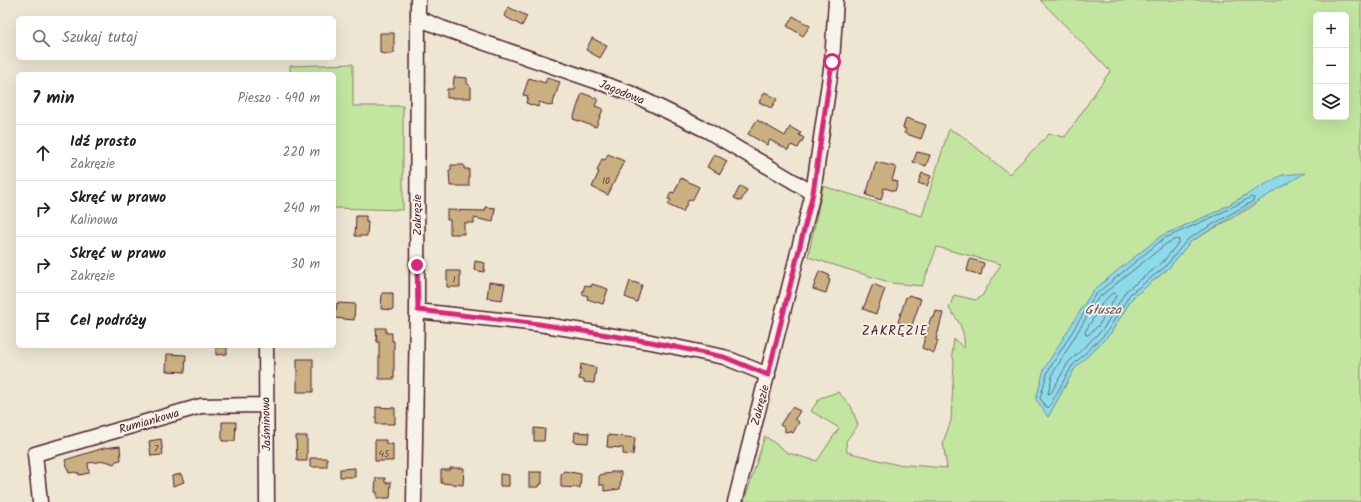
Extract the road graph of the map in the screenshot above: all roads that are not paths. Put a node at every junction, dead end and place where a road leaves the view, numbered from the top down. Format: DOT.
graph roads {
  1 [pos="418,0"];
  2 [pos="836,0"];
  3 [pos="418,18"];
  4 [pos="813,193"];
  5 [pos="418,310"];
  6 [pos="266,348"];
  7 [pos="768,375"];
  8 [pos="266,405"];
  9 [pos="40,502"];
  10 [pos="268,502"];
  11 [pos="414,502"];
  12 [pos="735,502"];
  1 -- 3 [label="street, Zakręzie"];
  2 -- 4 [label="street, Zakręzie"];
  3 -- 4 [label="street, Jagodowa"];
  3 -- 5 [label="street, Zakręzie"];
  4 -- 7 [label="street, Zakręzie"];
  5 -- 7 [label="street"];
  5 -- 11 [label="street, Zakręzie"];
  6 -- 8 [label="street, Jaśminowa"];
  7 -- 12 [label="street, Zakręzie"];
  8 -- 9 [label="street, Rumiankowa"];
  8 -- 10 [label="street, Jaśminowa"];
}
